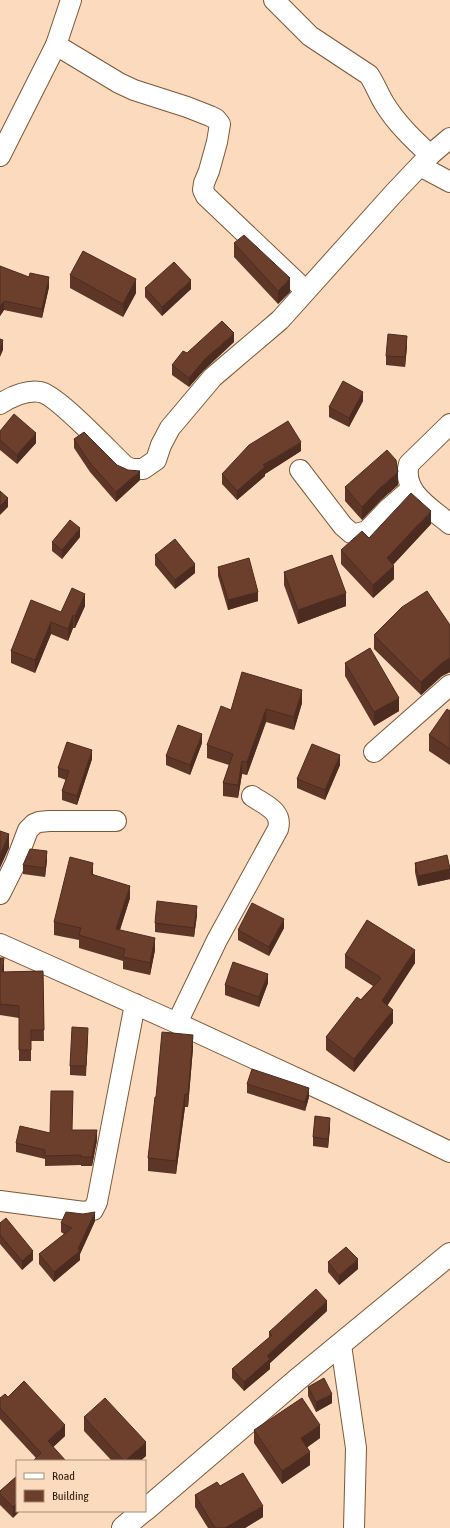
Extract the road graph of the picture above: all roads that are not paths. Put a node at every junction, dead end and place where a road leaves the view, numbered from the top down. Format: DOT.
graph roads {
  1 [pos="71,0"];
  2 [pos="274,0"];
  3 [pos="56,44"];
  4 [pos="450,138"];
  5 [pos="0,156"];
  6 [pos="425,160"];
  7 [pos="450,182"];
  8 [pos="305,290"];
  9 [pos="0,404"];
  10 [pos="450,424"];
  11 [pos="300,470"];
  12 [pos="411,489"];
  13 [pos="450,524"];
  14 [pos="450,684"];
  15 [pos="374,752"];
  16 [pos="252,796"];
  17 [pos="116,821"];
  18 [pos="0,894"];
  19 [pos="0,944"];
  20 [pos="135,1004"];
  21 [pos="177,1023"];
  22 [pos="450,1152"];
  23 [pos="0,1201"];
  24 [pos="450,1254"];
  25 [pos="340,1345"];
  26 [pos="146,1508"];
  27 [pos="142,1512"];
  28 [pos="123,1528"];
  29 [pos="354,1528"];
  1 -- 3 [label="street"];
  2 -- 6 [label="street"];
  3 -- 5 [label="street"];
  3 -- 8 [label="street"];
  4 -- 6 [label="street"];
  6 -- 7 [label="street"];
  6 -- 8 [label="street"];
  8 -- 9 [label="street"];
  10 -- 12 [label="street"];
  11 -- 12 [label="street"];
  12 -- 13 [label="street"];
  14 -- 15 [label="street"];
  16 -- 21 [label="street"];
  17 -- 18 [label="street"];
  19 -- 20 [label="street"];
  20 -- 21 [label="street"];
  20 -- 23 [label="street"];
  21 -- 22 [label="street"];
  24 -- 25 [label="main road"];
  25 -- 26 [label="main road"];
  25 -- 29 [label="street"];
  27 -- 28 [label="main road"];
}
